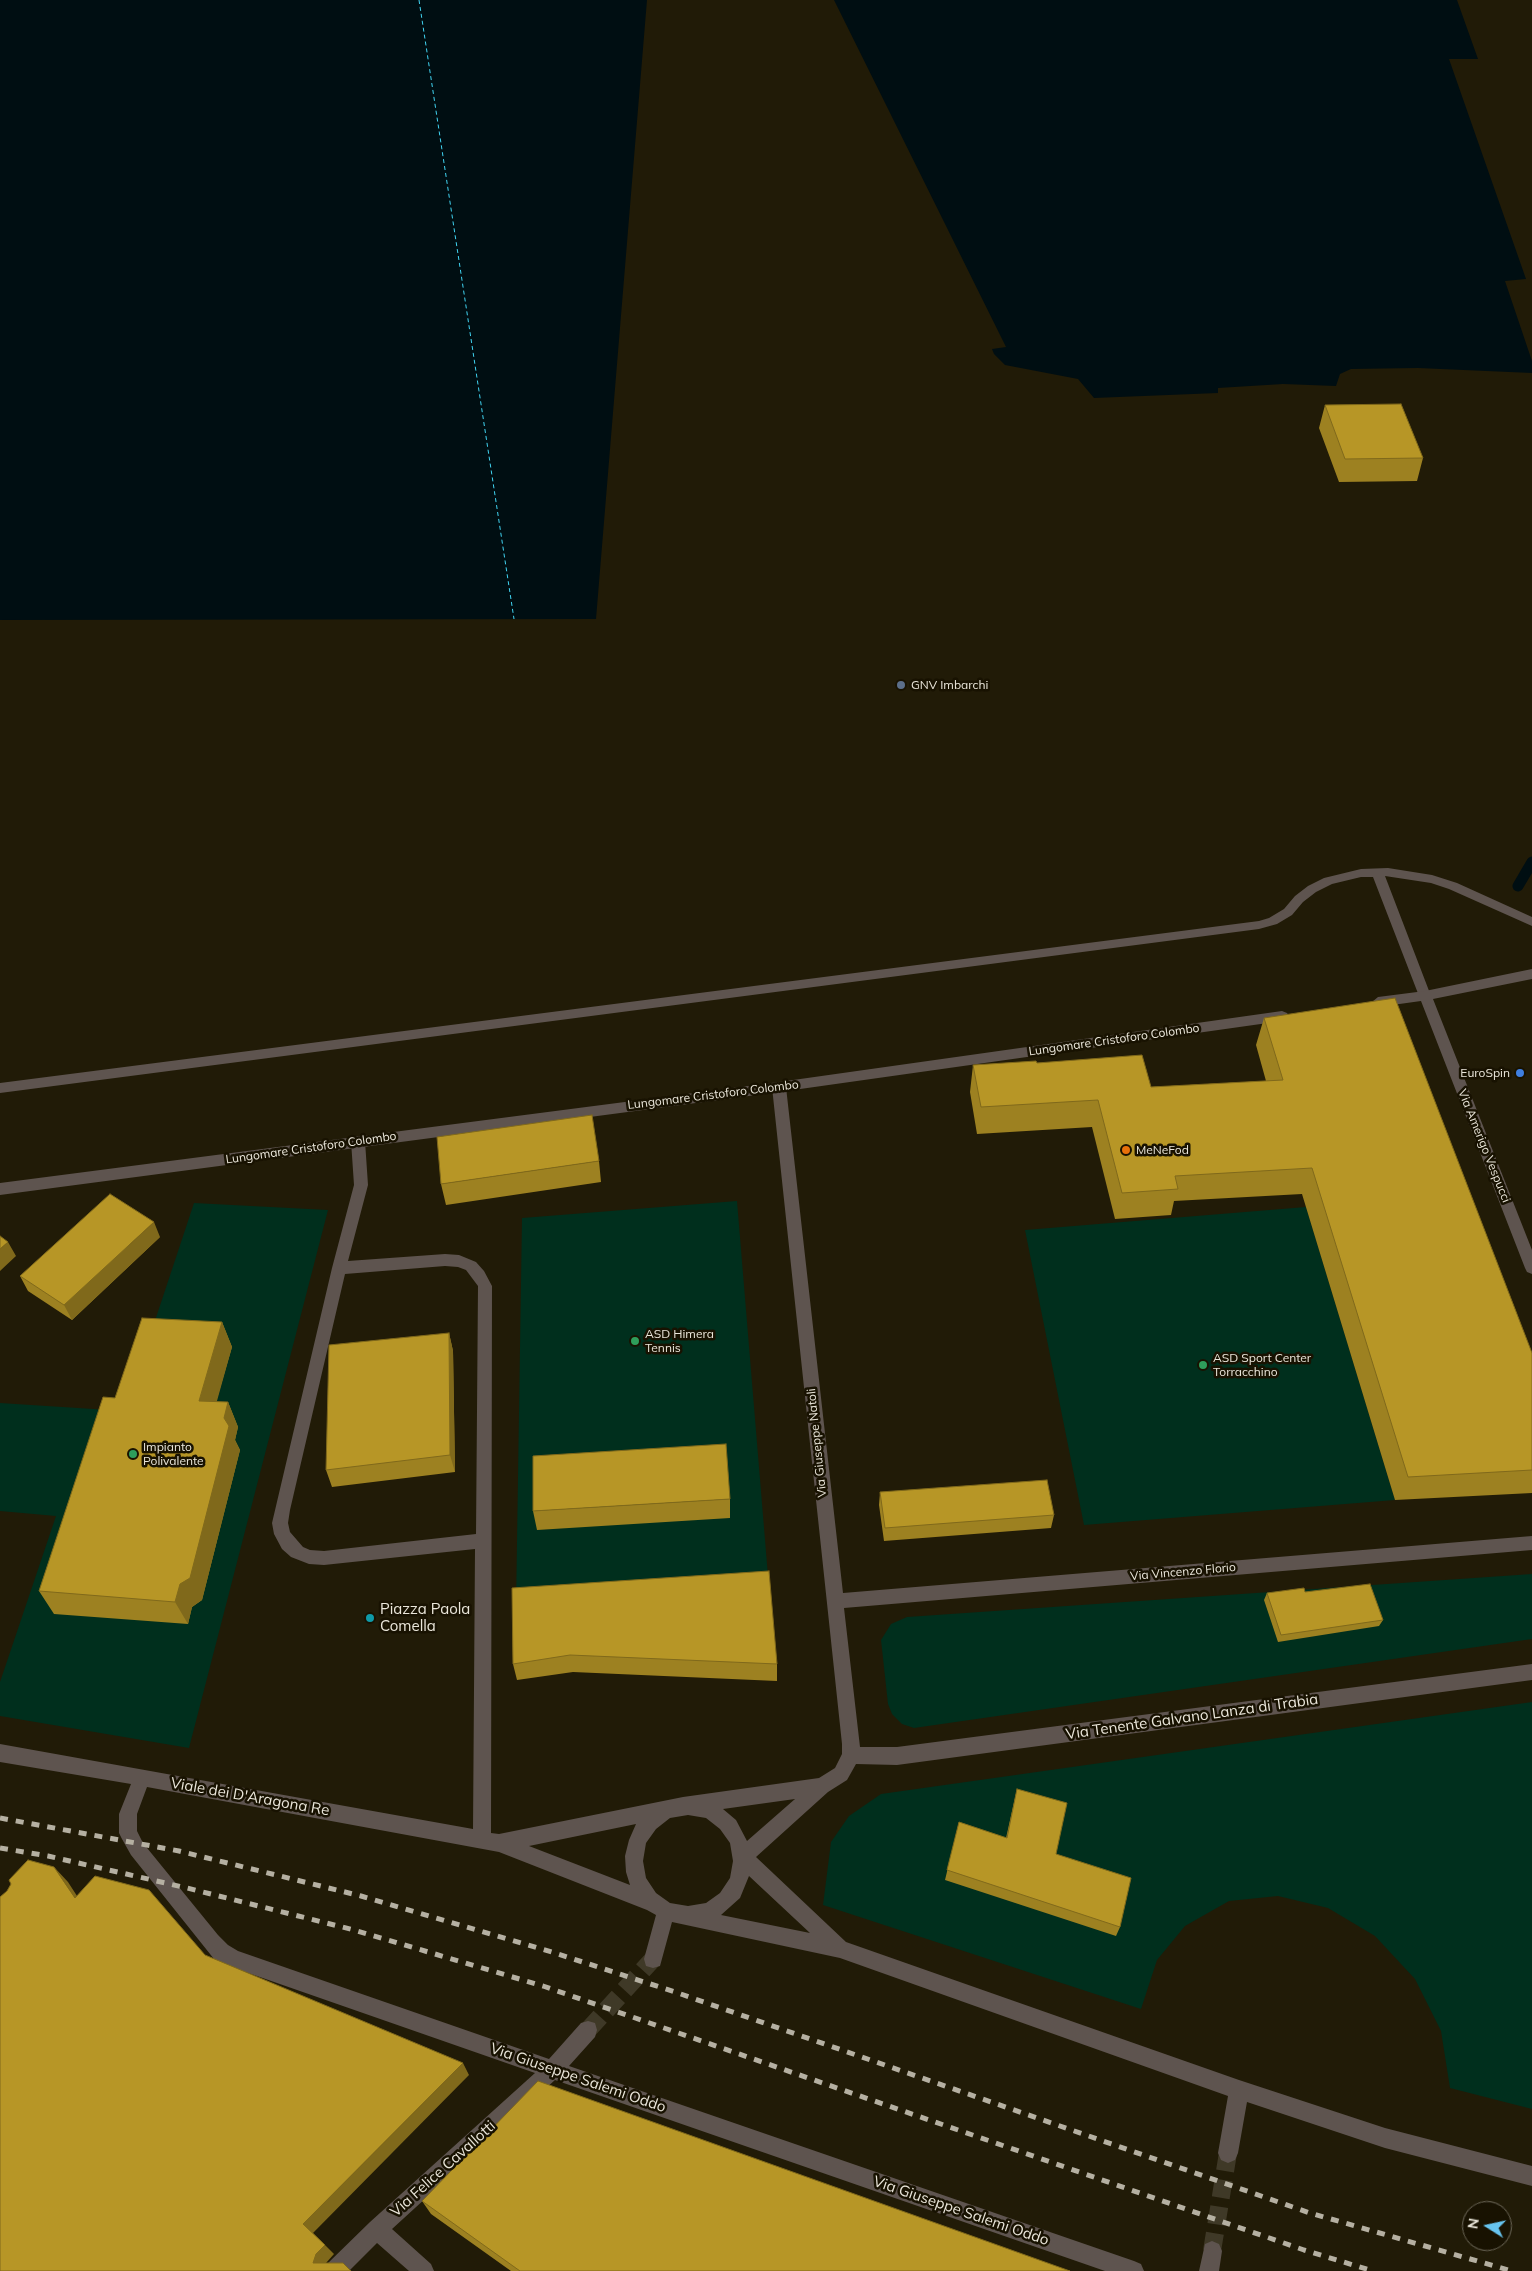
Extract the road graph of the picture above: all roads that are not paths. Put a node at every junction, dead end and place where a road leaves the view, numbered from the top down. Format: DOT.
graph roads {
  1 [pos="1377,872"];
  2 [pos="1532,922"];
  3 [pos="1532,974"];
  4 [pos="1425,996"];
  5 [pos="1366,1004"];
  6 [pos="1298,1014"];
  7 [pos="778,1087"];
  8 [pos="0,1088"];
  9 [pos="358,1141"];
  10 [pos="0,1189"];
  11 [pos="339,1268"];
  12 [pos="1532,1268"];
  13 [pos="483,1541"];
  14 [pos="1532,1544"];
  15 [pos="834,1601"];
  16 [pos="1532,1672"];
  17 [pos="0,1754"];
  18 [pos="851,1755"];
  19 [pos="142,1777"];
  20 [pos="822,1786"];
  21 [pos="686,1805"];
  22 [pos="491,1841"];
  23 [pos="743,1857"];
  24 [pos="658,1907"];
  25 [pos="684,1916"];
  26 [pos="840,1949"];
  27 [pos="653,1959"];
  28 [pos="588,2030"];
  29 [pos="553,2069"];
  30 [pos="1239,2090"];
  31 [pos="1228,2153"];
  32 [pos="1532,2176"];
  33 [pos="377,2229"];
  34 [pos="1212,2251"];
  35 [pos="1129,2270"];
  36 [pos="334,2271"];
  37 [pos="424,2271"];
  38 [pos="1209,2271"];
  1 -- 2 [label="street"];
  1 -- 4 [label="street, Via Amerigo Vespucci"];
  1 -- 8 [label="street"];
  3 -- 4 [label="street"];
  4 -- 5 [label="street"];
  4 -- 12 [label="street, Via Amerigo Vespucci"];
  6 -- 7 [label="street, Lungomare Cristoforo Colombo"];
  7 -- 9 [label="street, Lungomare Cristoforo Colombo"];
  7 -- 15 [label="street, Via Giuseppe Natoli"];
  9 -- 10 [label="street, Lungomare Cristoforo Colombo"];
  9 -- 11 [label="street"];
  11 -- 13 [label="street"];
  11 -- 13 [label="street"];
  13 -- 22 [label="street"];
  14 -- 15 [label="street, Via Vincenzo Florio"];
  15 -- 18 [label="street, Via Giuseppe Natoli"];
  16 -- 18 [label="street, Via Tenente Galvano Lanza di Trabia"];
  17 -- 19 [label="street, Viale dei D'Aragona Re"];
  18 -- 20 [label="street"];
  19 -- 22 [label="street, Viale dei D'Aragona Re"];
  19 -- 29 [label="street, Via Giuseppe Salemi Oddo"];
  20 -- 21 [label="street"];
  20 -- 23 [label="street"];
  21 -- 22 [label="street"];
  21 -- 23 [label="street"];
  21 -- 24 [label="street"];
  22 -- 24 [label="street"];
  23 -- 25 [label="street"];
  23 -- 26 [label="street"];
  24 -- 25 [label="street"];
  24 -- 27 [label="street"];
  25 -- 26 [label="street"];
  26 -- 30 [label="street"];
  28 -- 29 [label="street"];
  29 -- 33 [label="street, Via Felice Cavallotti"];
  29 -- 35 [label="street, Via Giuseppe Salemi Oddo"];
  30 -- 31 [label="street"];
  30 -- 32 [label="street"];
  33 -- 36 [label="street, Via Felice Cavallotti"];
  33 -- 37 [label="street"];
  34 -- 38 [label="street"];
}
